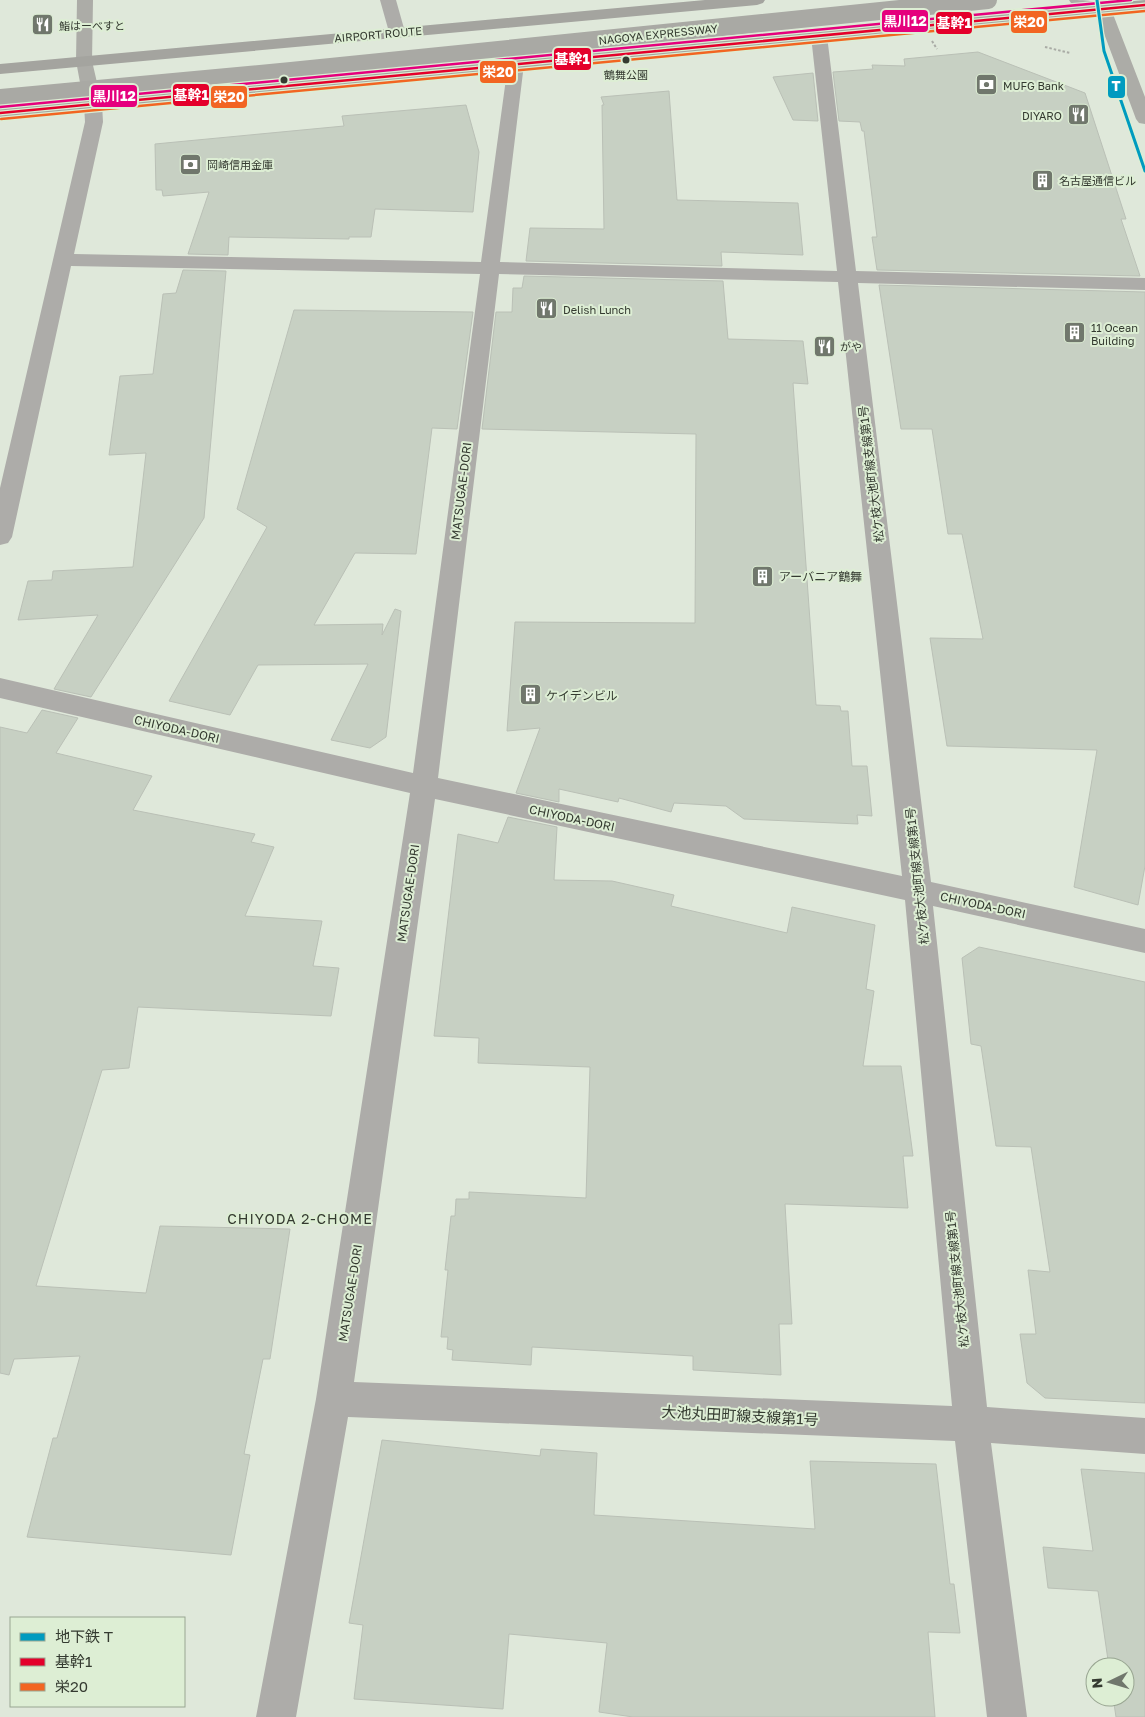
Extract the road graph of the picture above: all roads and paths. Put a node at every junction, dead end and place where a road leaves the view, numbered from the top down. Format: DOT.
graph roads {
  1 [pos="85,0"];
  2 [pos="388,0"];
  3 [pos="757,0"];
  4 [pos="988,0"];
  5 [pos="1077,0"];
  6 [pos="1105,5"];
  7 [pos="1145,5"];
  8 [pos="396,32"];
  9 [pos="819,36"];
  10 [pos="84,61"];
  11 [pos="516,64"];
  12 [pos="0,69"];
  13 [pos="0,98"];
  14 [pos="93,104"];
  15 [pos="0,113"];
  16 [pos="1145,119"];
  17 [pos="63,260"];
  18 [pos="490,268"];
  19 [pos="848,277"];
  20 [pos="1145,284"];
  21 [pos="10,447"];
  22 [pos="0,537"];
  23 [pos="0,688"];
  24 [pos="424,786"];
  25 [pos="919,891"];
  26 [pos="1145,941"];
  27 [pos="334,1399"];
  28 [pos="971,1424"];
  29 [pos="1145,1436"];
  30 [pos="276,1717"];
  31 [pos="1007,1717"];
  1 -- 10 [label="street"];
  2 -- 8 [label="street"];
  3 -- 8 [label="main road, AIRPORT ROUTE"];
  4 -- 13 [label="highway, NAGOYA EXPRESSWAY, bridge"];
  5 -- 6 [label="street"];
  6 -- 7 [label="main road"];
  6 -- 9 [label="main road"];
  6 -- 16 [label="street"];
  8 -- 10 [label="main road, AIRPORT ROUTE"];
  9 -- 11 [label="main road"];
  9 -- 19 [label="street, 松ケ枝大池町線支線第1号"];
  10 -- 12 [label="main road, AIRPORT ROUTE"];
  10 -- 14 [label="street"];
  11 -- 14 [label="main road"];
  11 -- 18 [label="street, MATSUGAE-DORI"];
  14 -- 15 [label="main road"];
  14 -- 17 [label="street"];
  17 -- 18 [label="street"];
  17 -- 21 [label="street"];
  18 -- 19 [label="street"];
  18 -- 24 [label="street, MATSUGAE-DORI"];
  19 -- 20 [label="street"];
  19 -- 25 [label="street, 松ケ枝大池町線支線第1号"];
  21 -- 22 [label="street"];
  23 -- 24 [label="street, CHIYODA-DORI"];
  24 -- 25 [label="street, CHIYODA-DORI"];
  24 -- 27 [label="street, MATSUGAE-DORI"];
  25 -- 26 [label="street, CHIYODA-DORI"];
  25 -- 28 [label="street, 松ケ枝大池町線支線第1号"];
  27 -- 28 [label="street, 大池丸田町線支線第1号"];
  27 -- 30 [label="street, MATSUGAE-DORI"];
  28 -- 29 [label="street, 大池丸田町線支線第1号"];
  28 -- 31 [label="street, 松ケ枝大池町線支線第1号"];
}
